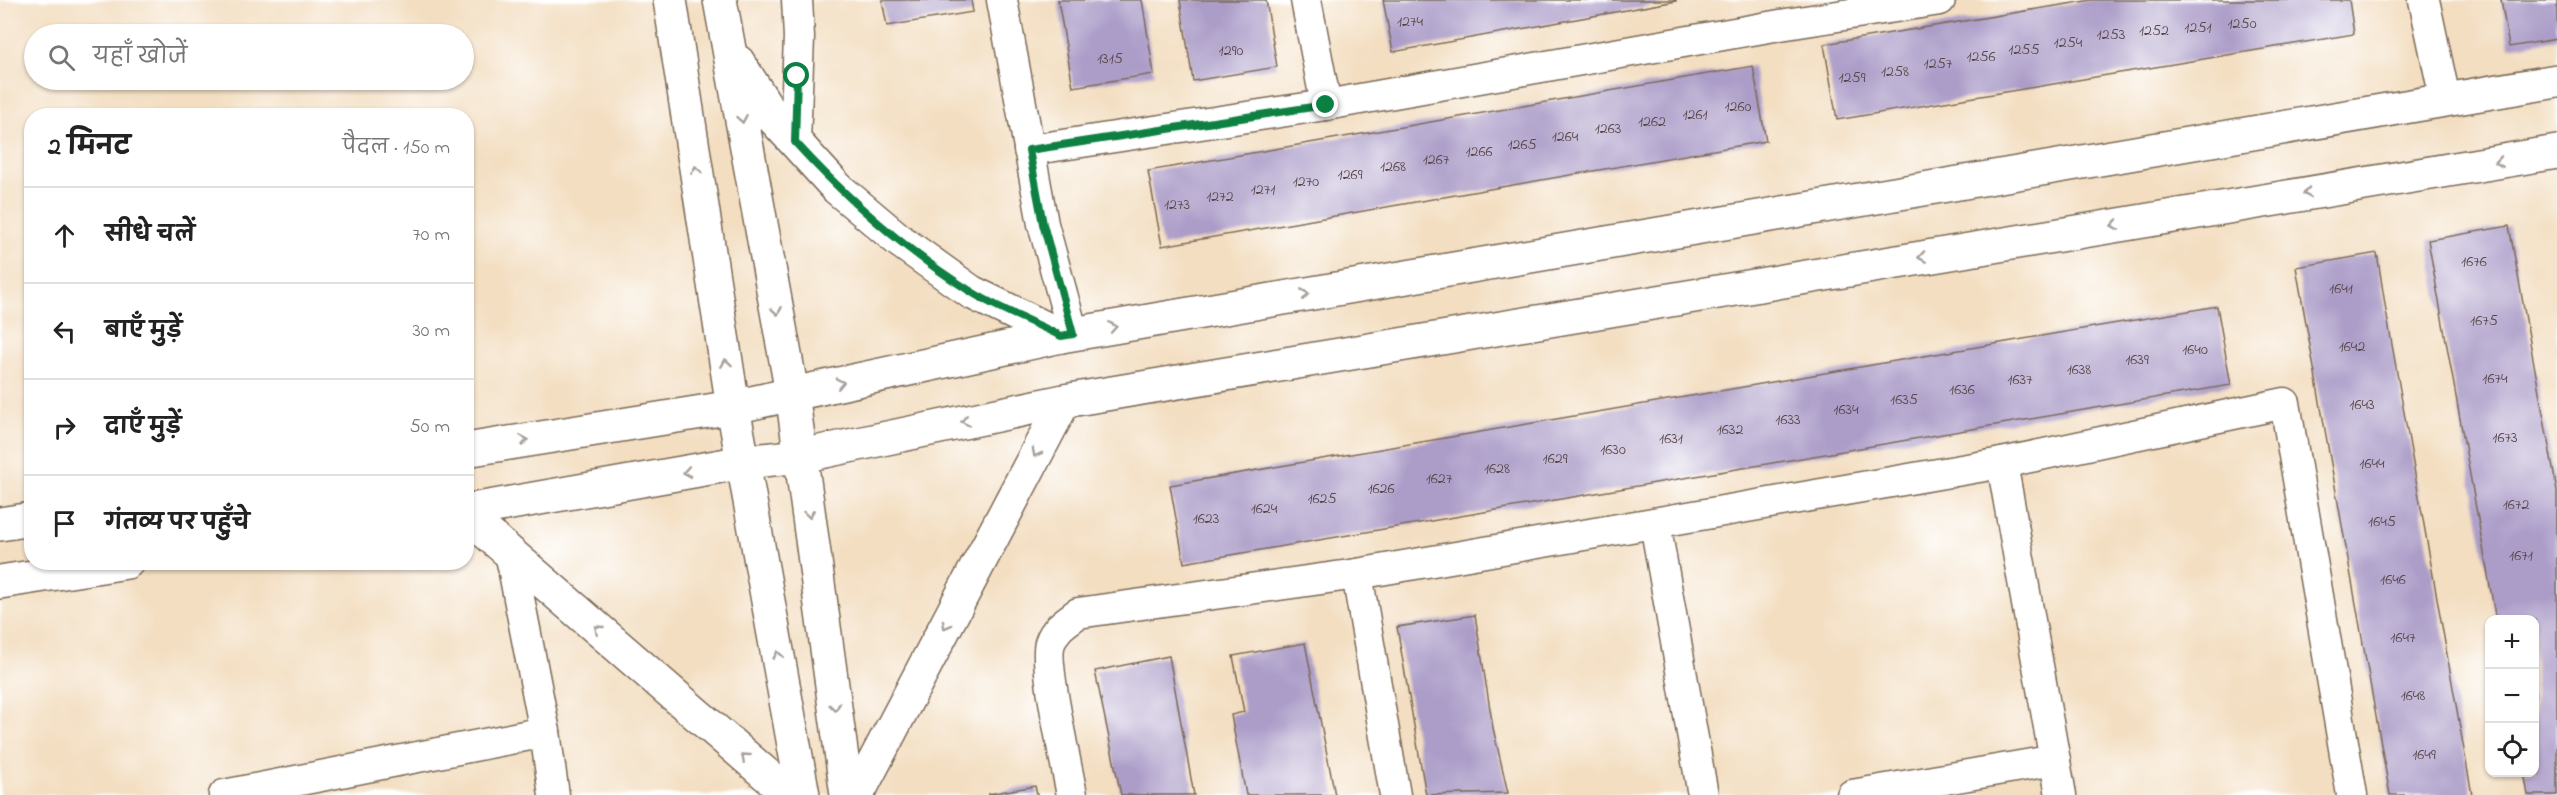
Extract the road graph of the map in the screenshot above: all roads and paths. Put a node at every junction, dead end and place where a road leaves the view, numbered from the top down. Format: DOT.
graph roads {
  1 [pos="670,0"];
  2 [pos="720,0"];
  3 [pos="797,0"];
  4 [pos="1002,0"];
  5 [pos="1306,0"];
  6 [pos="1940,0"];
  7 [pos="2424,0"];
  8 [pos="1778,12"];
  9 [pos="729,48"];
  10 [pos="2557,81"];
  11 [pos="2445,99"];
  12 [pos="1326,105"];
  13 [pos="795,142"];
  14 [pos="1029,150"];
  15 [pos="2557,152"];
  16 [pos="1067,335"];
  17 [pos="792,393"];
  18 [pos="1064,401"];
  19 [pos="733,407"];
  20 [pos="474,449"];
  21 [pos="801,456"];
  22 [pos="744,462"];
  23 [pos="2002,463"];
  24 [pos="474,512"];
  25 [pos="24,520"];
  26 [pos="474,520"];
  27 [pos="1655,523"];
  28 [pos="0,524"];
  29 [pos="510,552"];
  30 [pos="77,570"];
  31 [pos="1356,574"];
  32 [pos="0,582"];
  33 [pos="545,732"];
  34 [pos="2055,760"];
  35 [pos="224,795"];
  36 [pos="554,795"];
  37 [pos="790,795"];
  38 [pos="803,795"];
  39 [pos="847,795"];
  40 [pos="857,795"];
  41 [pos="1072,795"];
  42 [pos="1395,795"];
  43 [pos="1702,795"];
  44 [pos="1852,795"];
  45 [pos="2061,795"];
  46 [pos="2352,795"];
  19 -- 1 [label="main road, one-way"];
  2 -- 9 [label="main road"];
  3 -- 13 [label="street"];
  4 -- 14 [label="street"];
  5 -- 12 [label="street"];
  6 -- 8 [label="street"];
  7 -- 11 [label="street"];
  8 -- 12 [label="street"];
  9 -- 13 [label="main road"];
  9 -- 17 [label="main road, one-way"];
  10 -- 11 [label="main road"];
  16 -- 11 [label="main road, one-way"];
  12 -- 14 [label="street"];
  13 -- 16 [label="main road"];
  14 -- 16 [label="street"];
  15 -- 18 [label="main road, one-way"];
  17 -- 16 [label="main road, one-way"];
  17 -- 19 [label="main road"];
  17 -- 21 [label="main road"];
  18 -- 21 [label="main road, one-way"];
  18 -- 40 [label="main road, one-way"];
  20 -- 19 [label="main road, one-way"];
  19 -- 22 [label="main road"];
  21 -- 22 [label="main road"];
  21 -- 39 [label="main road, one-way"];
  22 -- 24 [label="main road, one-way"];
  38 -- 22 [label="main road, one-way"];
  23 -- 27 [label="street"];
  23 -- 34 [label="street"];
  23 -- 46 [label="street"];
  25 -- 28 [label="main road"];
  26 -- 29 [label="main road"];
  27 -- 31 [label="street"];
  27 -- 43 [label="street"];
  29 -- 33 [label="street"];
  37 -- 29 [label="main road, one-way"];
  30 -- 32 [label="main road"];
  31 -- 41 [label="street"];
  31 -- 42 [label="street"];
  33 -- 35 [label="street"];
  33 -- 36 [label="street"];
  34 -- 44 [label="street"];
  34 -- 45 [label="street"];
}
